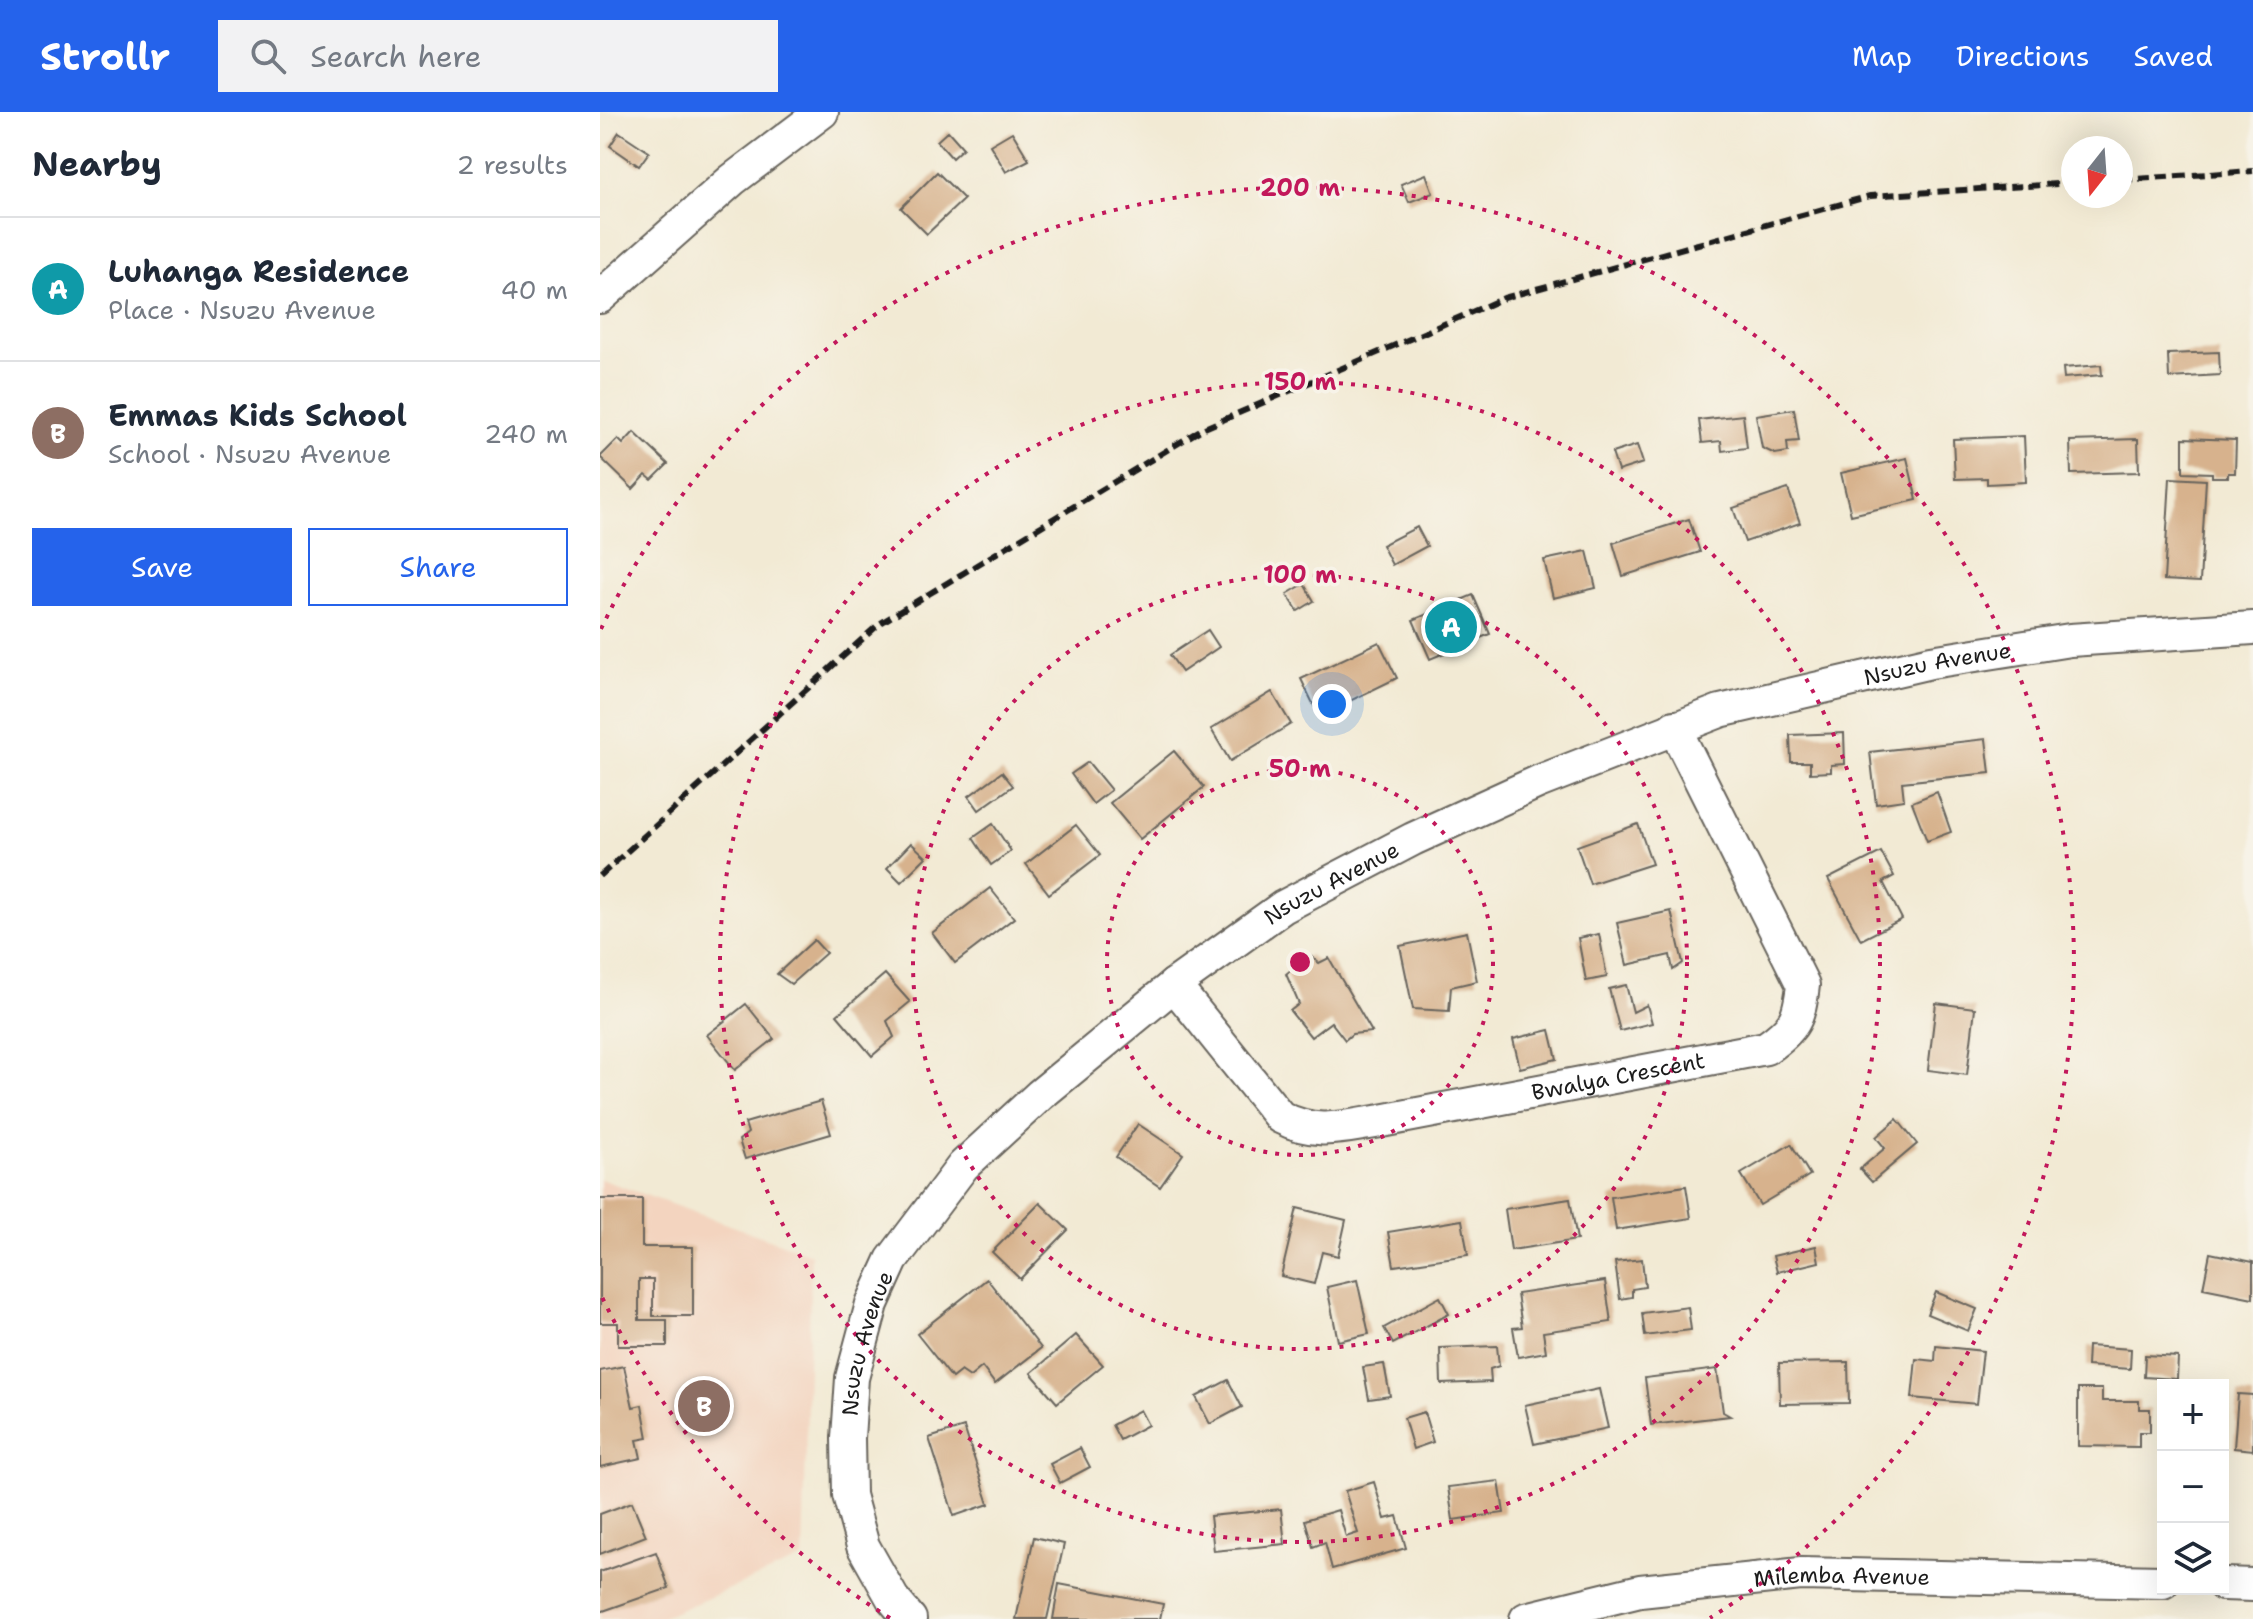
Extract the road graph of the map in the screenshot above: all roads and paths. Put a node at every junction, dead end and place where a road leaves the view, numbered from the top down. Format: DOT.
graph roads {
  1 [pos="822,112"];
  2 [pos="600,297"];
  3 [pos="2253,628"];
  4 [pos="1674,727"];
  5 [pos="1174,985"];
  6 [pos="2157,1582"];
  7 [pos="2229,1584"];
  8 [pos="2253,1585"];
  9 [pos="910,1619"];
  10 [pos="1526,1619"];
  1 -- 2 [label="street"];
  3 -- 4 [label="street, Nsuzu Avenue"];
  4 -- 5 [label="street, Nsuzu Avenue"];
  4 -- 5 [label="street, Bwalya Crescent"];
  5 -- 9 [label="street, Nsuzu Avenue"];
  6 -- 10 [label="street, Milemba Avenue"];
  7 -- 8 [label="street"];
}
